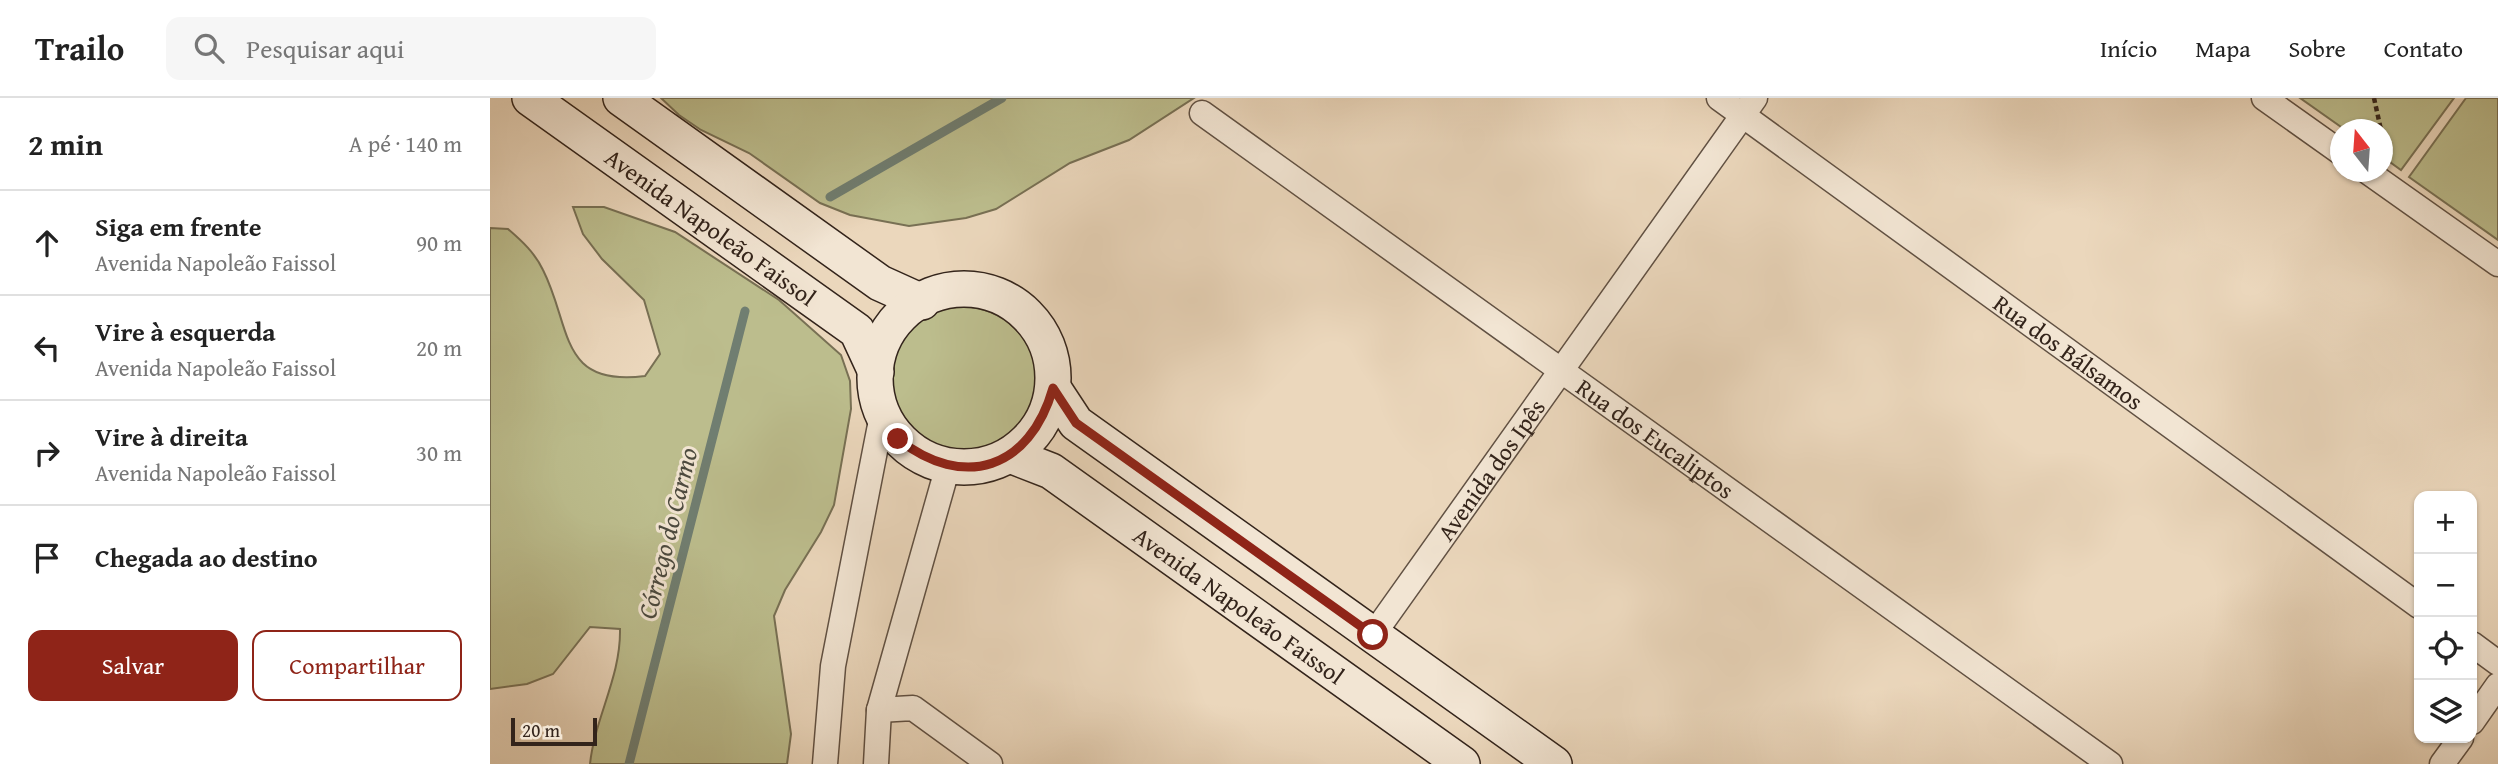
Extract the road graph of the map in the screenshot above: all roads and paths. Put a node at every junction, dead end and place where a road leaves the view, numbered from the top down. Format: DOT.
graph roads {
  1 [pos="530,98"];
  2 [pos="621,98"];
  3 [pos="1719,98"];
  4 [pos="2264,98"];
  5 [pos="2374,98"];
  6 [pos="1749,106"];
  7 [pos="1202,113"];
  8 [pos="2379,119"];
  9 [pos="2330,145"];
  10 [pos="2382,182"];
  11 [pos="2498,264"];
  12 [pos="922,302"];
  13 [pos="1561,371"];
  14 [pos="876,372"];
  15 [pos="1053,388"];
  16 [pos="882,415"];
  17 [pos="1010,454"];
  18 [pos="948,466"];
  19 [pos="2414,602"];
  20 [pos="1373,635"];
  21 [pos="2477,648"];
  22 [pos="2498,663"];
  23 [pos="2498,685"];
  24 [pos="879,710"];
  25 [pos="2477,715"];
  26 [pos="2457,743"];
  27 [pos="825,764"];
  28 [pos="876,764"];
  29 [pos="990,764"];
  30 [pos="1462,764"];
  31 [pos="1554,764"];
  32 [pos="2110,764"];
  33 [pos="2442,764"];
  1 -- 14 [label="main road, Avenida Napoleão Faissol"];
  2 -- 12 [label="main road"];
  3 -- 6 [label="street, Rua dos Bálsamos"];
  4 -- 9 [label="street"];
  5 -- 8 [label="path"];
  6 -- 13 [label="street, Avenida dos Ipês"];
  6 -- 19 [label="street, Rua dos Bálsamos"];
  7 -- 13 [label="street, Rua dos Eucaliptos"];
  10 -- 11 [label="street"];
  12 -- 14 [label="main road, Avenida Napoleão Faissol"];
  12 -- 15 [label="main road, Avenida Napoleão Faissol"];
  13 -- 20 [label="street, Avenida dos Ipês"];
  13 -- 32 [label="street, Rua dos Eucaliptos"];
  14 -- 16 [label="main road, Avenida Napoleão Faissol"];
  15 -- 17 [label="main road, Avenida Napoleão Faissol"];
  15 -- 20 [label="main road, Avenida Napoleão Faissol"];
  16 -- 18 [label="main road, Avenida Napoleão Faissol"];
  16 -- 27 [label="street"];
  17 -- 18 [label="main road, Avenida Napoleão Faissol"];
  17 -- 30 [label="main road, Avenida Napoleão Faissol"];
  18 -- 24 [label="street"];
  20 -- 31 [label="main road, Avenida Napoleão Faissol"];
  21 -- 22 [label="street"];
  23 -- 25 [label="street"];
  24 -- 28 [label="street"];
  24 -- 29 [label="street"];
  26 -- 33 [label="street"];
}
